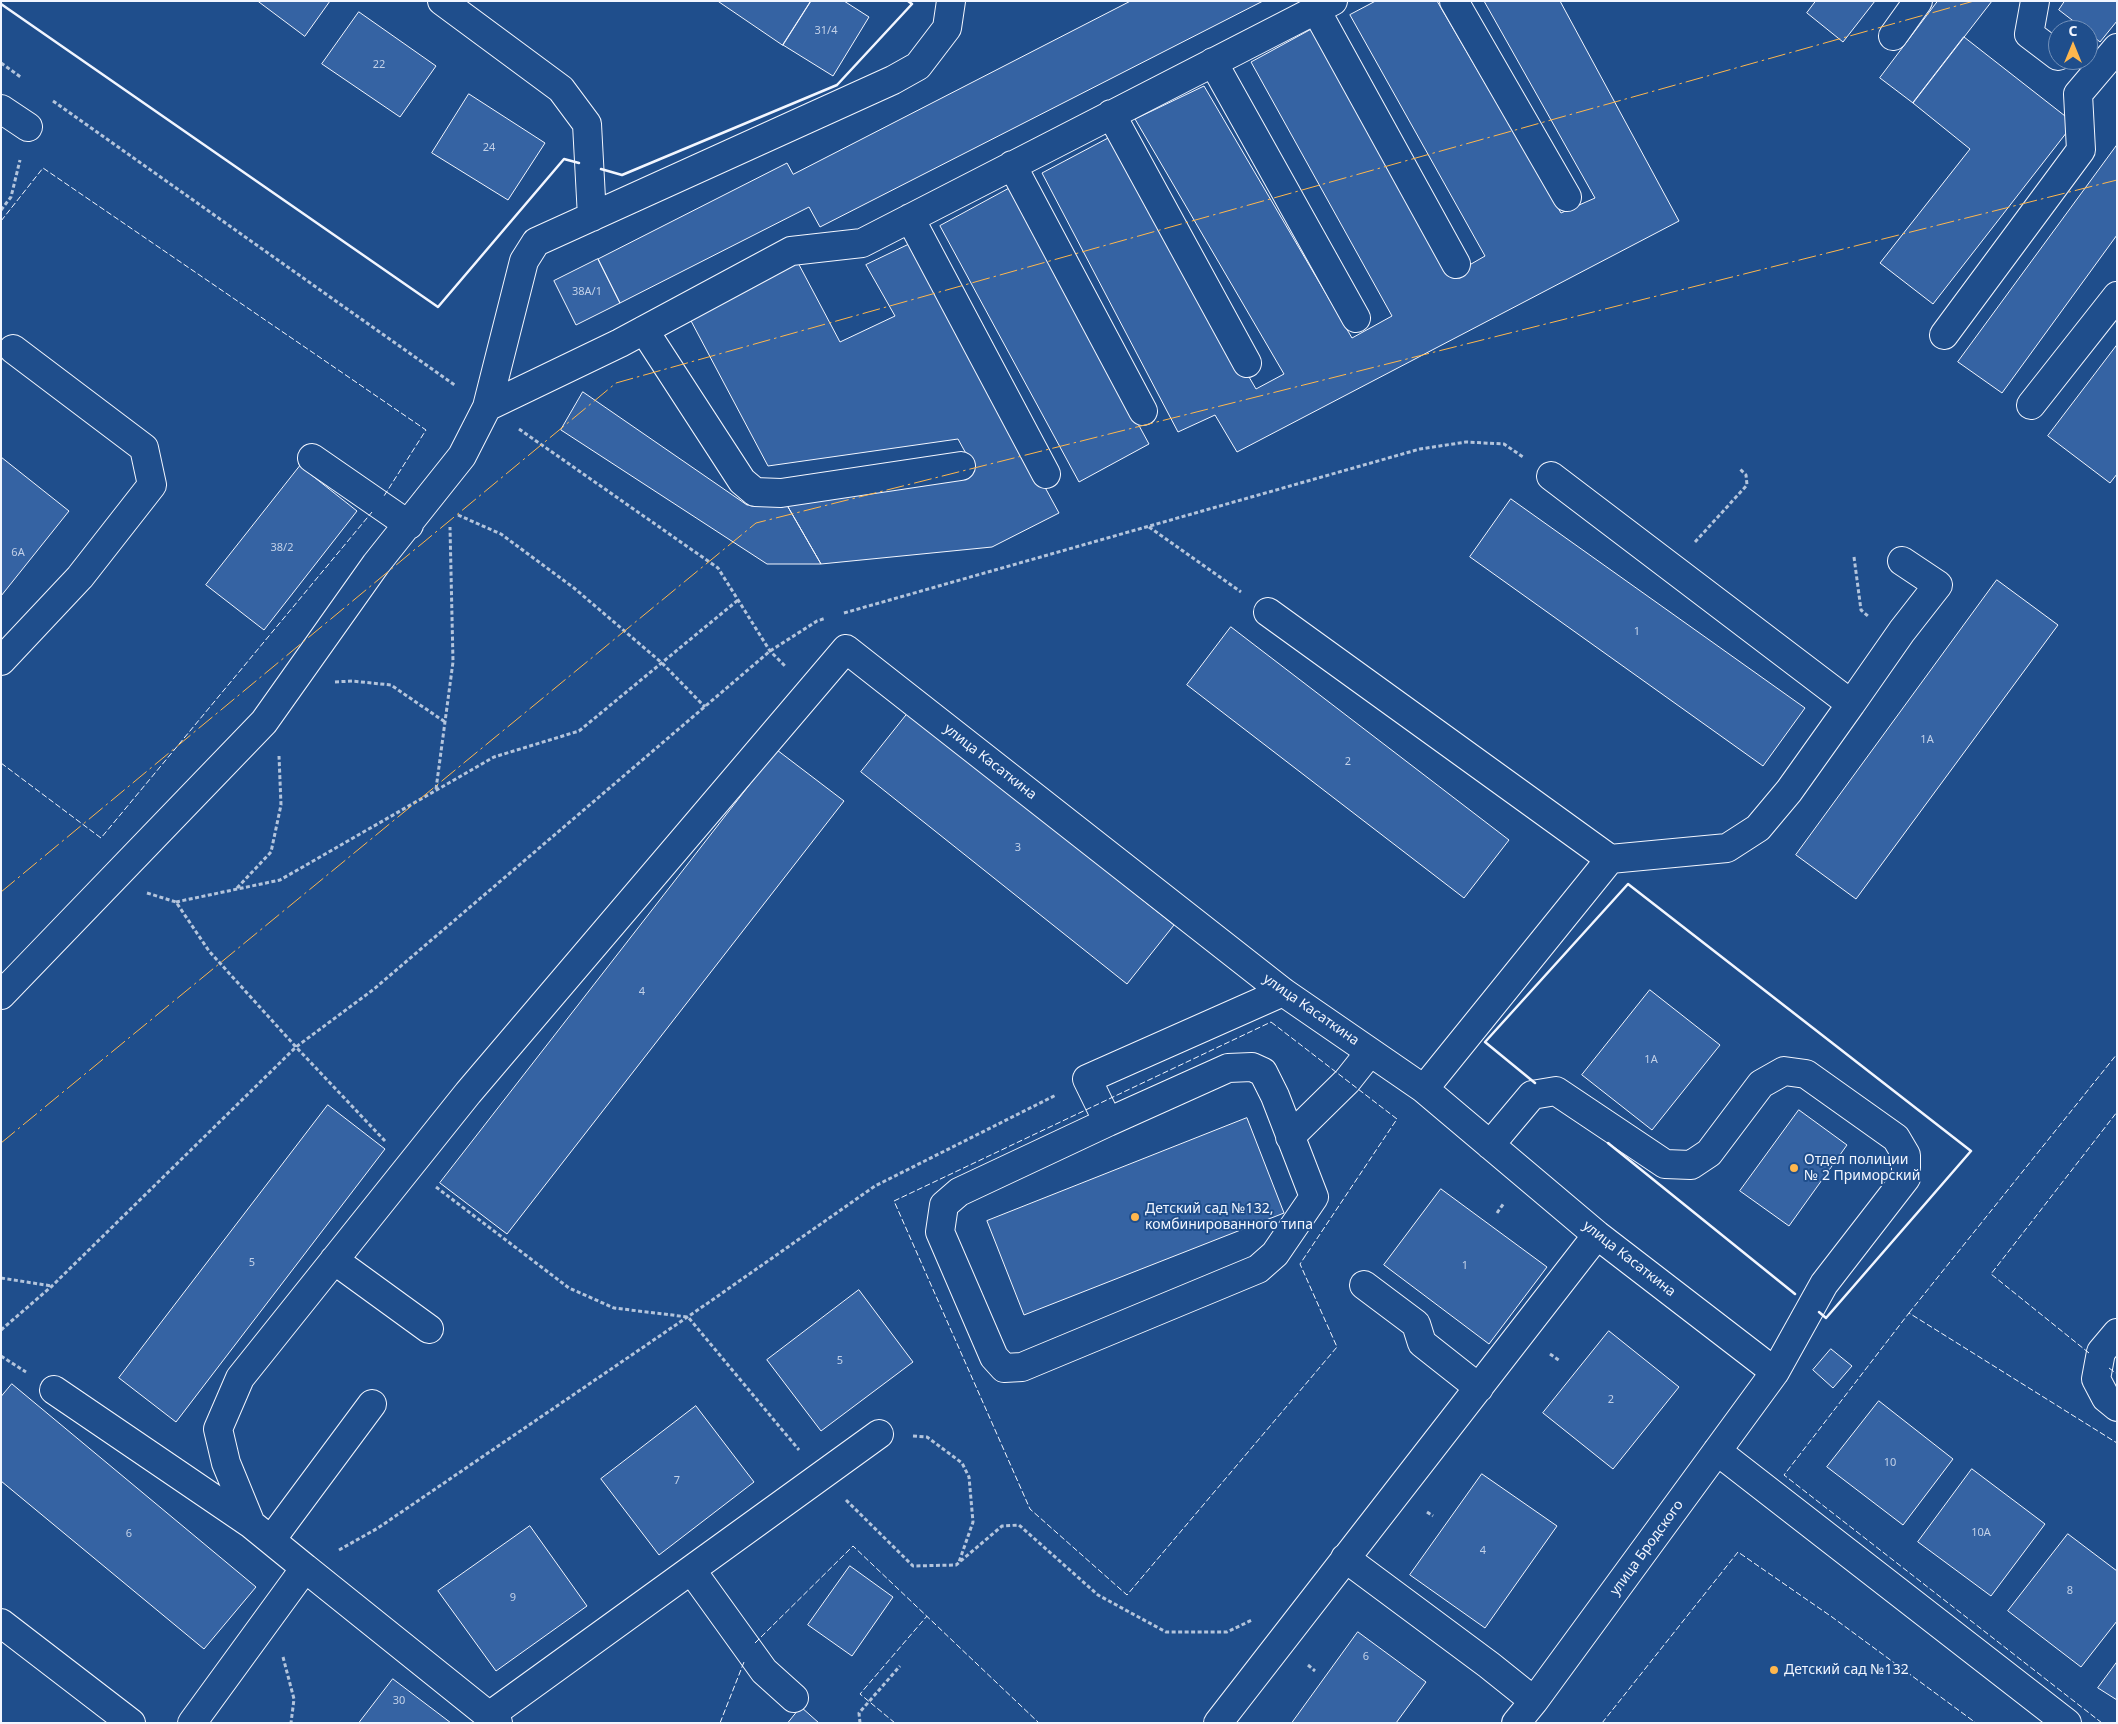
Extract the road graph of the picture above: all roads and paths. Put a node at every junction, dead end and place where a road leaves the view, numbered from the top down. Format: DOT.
graph roads {
  1 [pos="442,1"];
  2 [pos="951,1"];
  3 [pos="1454,1"];
  4 [pos="1918,1"];
  5 [pos="2036,1"];
  6 [pos="1324,6"];
  7 [pos="1893,36"];
  8 [pos="2048,48"];
  9 [pos="2117,48"];
  10 [pos="1213,62"];
  11 [pos="1,63"];
  12 [pos="2107,74"];
  13 [pos="30,84"];
  14 [pos="51,99"];
  15 [pos="1,109"];
  16 [pos="1111,114"];
  17 [pos="28,127"];
  18 [pos="1012,165"];
  19 [pos="1567,197"];
  20 [pos="1,210"];
  21 [pos="592,217"];
  22 [pos="910,218"];
  23 [pos="1456,264"];
  24 [pos="2117,296"];
  25 [pos="1356,318"];
  26 [pos="644,330"];
  27 [pos="1944,335"];
  28 [pos="13,349"];
  29 [pos="1247,363"];
  30 [pos="2031,405"];
  31 [pos="487,407"];
  32 [pos="1143,411"];
  33 [pos="312,458"];
  34 [pos="961,466"];
  35 [pos="1739,468"];
  36 [pos="1046,474"];
  37 [pos="1551,476"];
  38 [pos="450,521"];
  39 [pos="409,525"];
  40 [pos="1150,527"];
  41 [pos="1854,557"];
  42 [pos="1902,560"];
  43 [pos="1671,568"];
  44 [pos="738,600"];
  45 [pos="1861,610"];
  46 [pos="1268,612"];
  47 [pos="770,651"];
  48 [pos="1,661"];
  49 [pos="662,663"];
  50 [pos="281,698"];
  51 [pos="1851,704"];
  52 [pos="705,707"];
  53 [pos="445,722"];
  54 [pos="436,790"];
  55 [pos="1610,859"];
  56 [pos="111,881"];
  57 [pos="237,889"];
  58 [pos="176,902"];
  59 [pos="1283,992"];
  60 [pos="1,995"];
  61 [pos="296,1047"];
  62 [pos="1370,1052"];
  63 [pos="1087,1079"];
  64 [pos="1424,1089"];
  65 [pos="1108,1122"];
  66 [pos="1290,1137"];
  67 [pos="1490,1145"];
  68 [pos="410,1166"];
  69 [pos="1598,1235"];
  70 [pos="334,1260"];
  71 [pos="1,1278"];
  72 [pos="1364,1285"];
  73 [pos="52,1286"];
  74 [pos="688,1317"];
  75 [pos="429,1329"];
  76 [pos="1,1330"];
  77 [pos="2117,1333"];
  78 [pos="1775,1372"];
  79 [pos="1478,1388"];
  80 [pos="54,1390"];
  81 [pos="372,1404"];
  82 [pos="2117,1407"];
  83 [pos="879,1434"];
  84 [pos="1717,1451"];
  85 [pos="822,1477"];
  86 [pos="261,1532"];
  87 [pos="1345,1558"];
  88 [pos="959,1563"];
  89 [pos="305,1568"];
  90 [pos="692,1571"];
  91 [pos="272,1614"];
  92 [pos="1257,1618"];
  93 [pos="1,1624"];
  94 [pos="900,1666"];
  95 [pos="794,1698"];
  96 [pos="1534,1702"];
  97 [pos="493,1719"];
  98 [pos="131,1723"];
  99 [pos="192,1723"];
  100 [pos="291,1723"];
  101 [pos="860,1723"];
  102 [pos="1218,1723"];
  103 [pos="1516,1723"];
  104 [pos="2067,1723"];
  1 -- 21 [label="street"];
  2 -- 21 [label="street"];
  3 -- 19 [label="street"];
  4 -- 7 [label="street"];
  5 -- 8 [label="street"];
  6 -- 10 [label="street"];
  6 -- 23 [label="street"];
  9 -- 12 [label="street"];
  10 -- 16 [label="street"];
  10 -- 25 [label="street"];
  11 -- 13 [label="path"];
  12 -- 27 [label="street"];
  14 -- 31 [label="path"];
  15 -- 17 [label="street"];
  16 -- 18 [label="street"];
  16 -- 29 [label="street"];
  17 -- 20 [label="path"];
  18 -- 22 [label="street"];
  18 -- 32 [label="street"];
  21 -- 31 [label="street"];
  22 -- 26 [label="street"];
  22 -- 36 [label="street"];
  24 -- 30 [label="street"];
  26 -- 31 [label="street"];
  26 -- 34 [label="street"];
  28 -- 48 [label="street"];
  31 -- 39 [label="street"];
  31 -- 44 [label="path"];
  33 -- 39 [label="street"];
  35 -- 43 [label="path"];
  37 -- 40 [label="path"];
  37 -- 43 [label="street"];
  38 -- 53 [label="path"];
  39 -- 49 [label="path"];
  39 -- 50 [label="street"];
  40 -- 46 [label="path"];
  40 -- 47 [label="path"];
  41 -- 45 [label="path"];
  42 -- 51 [label="street"];
  43 -- 51 [label="street"];
  44 -- 47 [label="path"];
  44 -- 49 [label="path"];
  46 -- 55 [label="street"];
  47 -- 52 [label="path"];
  49 -- 52 [label="path"];
  49 -- 54 [label="path"];
  50 -- 53 [label="path"];
  50 -- 56 [label="street"];
  50 -- 57 [label="path"];
  51 -- 55 [label="street"];
  52 -- 61 [label="path"];
  53 -- 54 [label="path"];
  54 -- 57 [label="path"];
  55 -- 64 [label="street"];
  56 -- 58 [label="path"];
  56 -- 60 [label="street"];
  57 -- 58 [label="path"];
  58 -- 61 [label="path"];
  59 -- 62 [label="street, улица Касаткина"];
  59 -- 63 [label="street"];
  59 -- 68 [label="street, улица Касаткина"];
  61 -- 68 [label="path"];
  61 -- 73 [label="path"];
  62 -- 64 [label="street, улица Касаткина"];
  62 -- 66 [label="street"];
  63 -- 65 [label="street"];
  63 -- 74 [label="path"];
  64 -- 67 [label="street, улица Касаткина"];
  65 -- 66 [label="street"];
  65 -- 66 [label="street"];
  67 -- 69 [label="street, улица Касаткина"];
  67 -- 78 [label="street, улица Бродского"];
  68 -- 70 [label="street"];
  68 -- 74 [label="path"];
  69 -- 78 [label="street, улица Касаткина"];
  69 -- 79 [label="street"];
  70 -- 75 [label="street"];
  70 -- 86 [label="street"];
  71 -- 73 [label="path"];
  72 -- 79 [label="street"];
  73 -- 76 [label="path"];
  74 -- 85 [label="path"];
  74 -- 89 [label="path"];
  77 -- 82 [label="street"];
  78 -- 84 [label="street, улица Бродского"];
  79 -- 87 [label="street"];
  80 -- 86 [label="street"];
  81 -- 86 [label="street"];
  83 -- 85 [label="street"];
  83 -- 88 [label="path"];
  84 -- 96 [label="street, улица Бродского"];
  84 -- 104 [label="street"];
  85 -- 88 [label="path"];
  85 -- 90 [label="street"];
  86 -- 89 [label="street"];
  87 -- 96 [label="street"];
  87 -- 102 [label="street"];
  88 -- 92 [label="path"];
  89 -- 91 [label="street"];
  89 -- 97 [label="street"];
  90 -- 95 [label="street"];
  90 -- 97 [label="street"];
  91 -- 99 [label="street"];
  91 -- 100 [label="path"];
  93 -- 98 [label="street"];
  94 -- 101 [label="path"];
  96 -- 103 [label="street, улица Бродского"];
}
